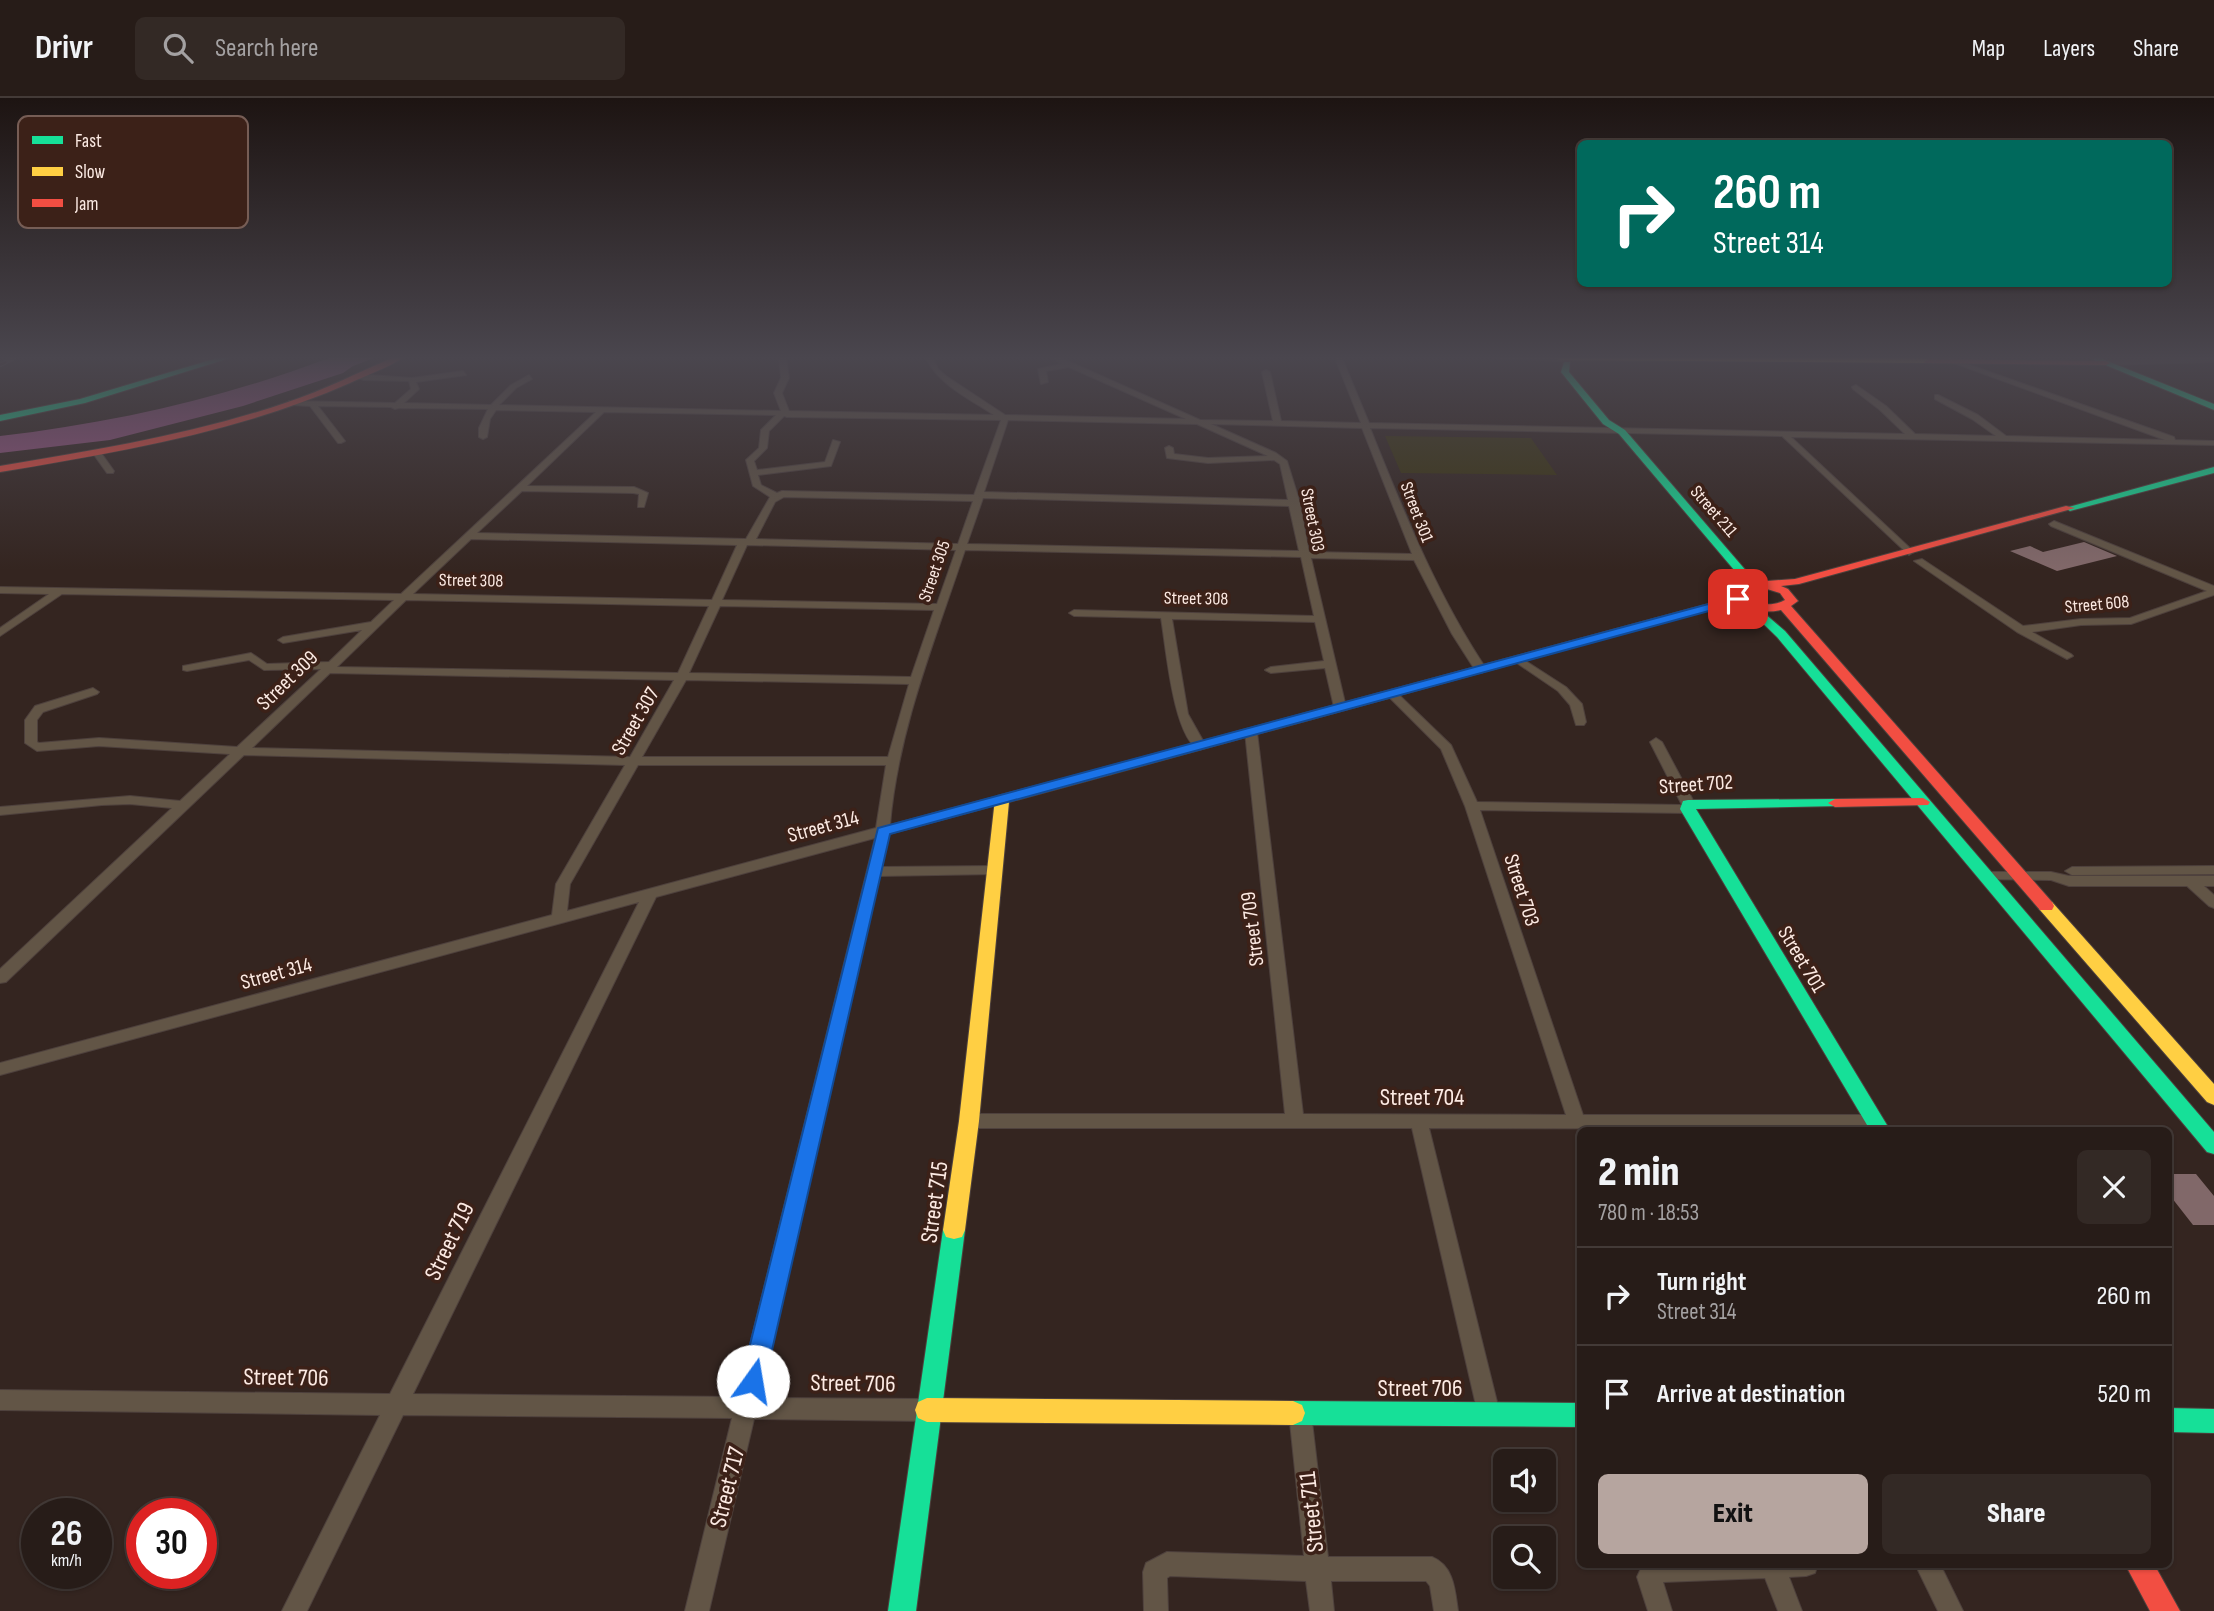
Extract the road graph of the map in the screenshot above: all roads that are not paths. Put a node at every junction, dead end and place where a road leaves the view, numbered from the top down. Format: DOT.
graph roads {
  1 [pos="192,429"];
  2 [pos="332,429"];
  3 [pos="483,429"];
  4 [pos="582,429"];
  5 [pos="767,429"];
  6 [pos="1002,429"];
  7 [pos="1211,429"];
  8 [pos="1369,429"];
  9 [pos="1450,429"];
  10 [pos="1622,429"];
  11 [pos="1904,429"];
  12 [pos="1991,429"];
  13 [pos="2142,429"];
  14 [pos="1622,432"];
  15 [pos="1785,435"];
  16 [pos="483,437"];
  17 [pos="1914,438"];
  18 [pos="2006,440"];
  19 [pos="341,441"];
  20 [pos="836,442"];
  21 [pos="2182,443"];
  22 [pos="2214,443"];
  23 [pos="1169,448"];
  24 [pos="96,452"];
  25 [pos="1277,457"];
  26 [pos="0,468"];
  27 [pos="2214,470"];
  28 [pos="110,471"];
  29 [pos="752,473"];
  30 [pos="2214,482"];
  31 [pos="783,485"];
  32 [pos="519,488"];
  33 [pos="978,497"];
  34 [pos="1295,503"];
  35 [pos="641,505"];
  36 [pos="2054,524"];
  37 [pos="468,536"];
  38 [pos="747,541"];
  39 [pos="962,545"];
  40 [pos="1304,556"];
  41 [pos="1914,556"];
  42 [pos="1418,557"];
  43 [pos="1757,583"];
  44 [pos="0,590"];
  45 [pos="60,591"];
  46 [pos="2214,591"];
  47 [pos="405,596"];
  48 [pos="716,602"];
  49 [pos="1743,602"];
  50 [pos="1788,602"];
  51 [pos="941,607"];
  52 [pos="1074,613"];
  53 [pos="1166,615"];
  54 [pos="1318,619"];
  55 [pos="374,625"];
  56 [pos="2021,630"];
  57 [pos="0,633"];
  58 [pos="283,640"];
  59 [pos="2067,656"];
  60 [pos="1518,659"];
  61 [pos="1329,664"];
  62 [pos="187,668"];
  63 [pos="328,668"];
  64 [pos="1270,670"];
  65 [pos="1481,670"];
  66 [pos="683,675"];
  67 [pos="915,681"];
  68 [pos="93,692"];
  69 [pos="1392,694"];
  70 [pos="1339,707"];
  71 [pos="1580,722"];
  72 [pos="1251,732"];
  73 [pos="1656,742"];
  74 [pos="1200,746"];
  75 [pos="241,751"];
  76 [pos="634,761"];
  77 [pos="893,761"];
  78 [pos="1002,799"];
  79 [pos="1923,802"];
  80 [pos="183,805"];
  81 [pos="1472,806"];
  82 [pos="1688,806"];
  83 [pos="0,811"];
  84 [pos="883,831"];
  85 [pos="995,870"];
  86 [pos="2214,870"];
  87 [pos="873,872"];
  88 [pos="1985,876"];
  89 [pos="2019,876"];
  90 [pos="2051,876"];
  91 [pos="2191,881"];
  92 [pos="2214,881"];
  93 [pos="650,894"];
  94 [pos="2214,903"];
  95 [pos="559,918"];
  96 [pos="0,978"];
  97 [pos="0,1069"];
  98 [pos="2214,1097"];
  99 [pos="969,1121"];
  100 [pos="1295,1121"];
  101 [pos="1419,1122"];
  102 [pos="1577,1122"];
  103 [pos="1877,1126"];
  104 [pos="2214,1146"];
  105 [pos="0,1400"];
  106 [pos="398,1405"];
  107 [pos="747,1408"];
  108 [pos="927,1410"];
  109 [pos="1300,1413"];
  110 [pos="1489,1414"];
  111 [pos="1577,1415"];
  112 [pos="2172,1420"];
  113 [pos="2214,1421"];
  114 [pos="1713,1568"];
  115 [pos="1774,1568"];
  116 [pos="1929,1568"];
  117 [pos="2140,1568"];
  118 [pos="1317,1569"];
  119 [pos="294,1611"];
  120 [pos="696,1611"];
  121 [pos="902,1611"];
  122 [pos="1156,1611"];
  123 [pos="1322,1611"];
  124 [pos="1446,1611"];
  125 [pos="1660,1611"];
  126 [pos="1790,1611"];
  127 [pos="1951,1611"];
  128 [pos="2166,1611"];
  1 -- 24 [label="street"];
  2 -- 19 [label="street"];
  3 -- 16 [label="street"];
  4 -- 32 [label="street, Street 309"];
  5 -- 29 [label="street"];
  6 -- 33 [label="street, Street 305"];
  7 -- 25 [label="street"];
  8 -- 42 [label="street, Street 301"];
  9 -- 14 [label="street"];
  10 -- 14 [label="street, Street 211"];
  11 -- 17 [label="street"];
  12 -- 18 [label="street"];
  13 -- 21 [label="street"];
  14 -- 15 [label="street"];
  14 -- 43 [label="street, Street 211"];
  15 -- 17 [label="street"];
  15 -- 41 [label="street"];
  17 -- 18 [label="street"];
  18 -- 21 [label="street"];
  20 -- 31 [label="street"];
  21 -- 22 [label="street"];
  23 -- 25 [label="street"];
  24 -- 26 [label="street"];
  24 -- 28 [label="street"];
  25 -- 34 [label="street, Street 303"];
  27 -- 41 [label="street"];
  29 -- 31 [label="street"];
  29 -- 31 [label="street"];
  30 -- 36 [label="street"];
  31 -- 33 [label="street"];
  31 -- 38 [label="street, Street 307"];
  32 -- 35 [label="street"];
  32 -- 37 [label="street, Street 309"];
  33 -- 34 [label="street"];
  33 -- 39 [label="street, Street 305"];
  34 -- 40 [label="street, Street 303"];
  36 -- 41 [label="street"];
  36 -- 46 [label="street"];
  37 -- 38 [label="street"];
  37 -- 47 [label="street, Street 309"];
  38 -- 39 [label="street"];
  38 -- 48 [label="street, Street 307"];
  39 -- 40 [label="street"];
  39 -- 51 [label="street, Street 305"];
  40 -- 42 [label="street"];
  40 -- 54 [label="street, Street 303"];
  41 -- 43 [label="street"];
  41 -- 50 [label="street"];
  41 -- 56 [label="street"];
  42 -- 65 [label="street, Street 301"];
  43 -- 49 [label="street"];
  43 -- 50 [label="street"];
  44 -- 45 [label="street, Street 308"];
  45 -- 47 [label="street, Street 308"];
  45 -- 57 [label="street"];
  46 -- 56 [label="street, Street 608"];
  47 -- 48 [label="street, Street 308"];
  47 -- 55 [label="street, Street 309"];
  48 -- 51 [label="street, Street 308"];
  48 -- 66 [label="street, Street 307"];
  49 -- 50 [label="street"];
  49 -- 60 [label="street, Street 314"];
  49 -- 79 [label="street"];
  50 -- 89 [label="street"];
  51 -- 67 [label="street, Street 305"];
  52 -- 53 [label="street, Street 308"];
  53 -- 54 [label="street, Street 308"];
  53 -- 74 [label="street"];
  54 -- 61 [label="street, Street 303"];
  55 -- 58 [label="street"];
  55 -- 63 [label="street, Street 309"];
  56 -- 59 [label="street"];
  60 -- 65 [label="street, Street 314"];
  60 -- 71 [label="street"];
  61 -- 64 [label="street"];
  61 -- 70 [label="street, Street 303"];
  62 -- 63 [label="street"];
  63 -- 66 [label="street"];
  63 -- 75 [label="street, Street 309"];
  65 -- 69 [label="street, Street 314"];
  66 -- 67 [label="street"];
  66 -- 76 [label="street, Street 307"];
  67 -- 77 [label="street, Street 305"];
  68 -- 75 [label="street"];
  69 -- 70 [label="street, Street 314"];
  69 -- 81 [label="street, Street 703"];
  70 -- 72 [label="street, Street 314"];
  72 -- 74 [label="street, Street 314"];
  72 -- 100 [label="street, Street 709"];
  73 -- 82 [label="street"];
  74 -- 78 [label="street, Street 314"];
  75 -- 76 [label="street"];
  75 -- 80 [label="street, Street 309"];
  76 -- 77 [label="street"];
  76 -- 95 [label="street, Street 307"];
  77 -- 84 [label="street, Street 305"];
  78 -- 84 [label="street, Street 314"];
  78 -- 85 [label="street, Street 715"];
  79 -- 82 [label="street, Street 702"];
  79 -- 88 [label="street"];
  80 -- 83 [label="street"];
  80 -- 96 [label="street, Street 309"];
  81 -- 82 [label="street, Street 702"];
  81 -- 102 [label="street, Street 703"];
  82 -- 103 [label="street, Street 701"];
  84 -- 87 [label="street, Street 717"];
  84 -- 93 [label="street, Street 314"];
  85 -- 87 [label="street"];
  85 -- 99 [label="street, Street 715"];
  86 -- 90 [label="street"];
  87 -- 107 [label="street, Street 717"];
  88 -- 89 [label="street"];
  88 -- 104 [label="street"];
  89 -- 90 [label="street"];
  89 -- 98 [label="street"];
  90 -- 91 [label="street"];
  91 -- 92 [label="street"];
  91 -- 94 [label="street"];
  93 -- 95 [label="street, Street 314"];
  93 -- 106 [label="street, Street 719"];
  95 -- 97 [label="street, Street 314"];
  99 -- 100 [label="street, Street 704"];
  99 -- 108 [label="street, Street 715"];
  100 -- 101 [label="street, Street 704"];
  101 -- 102 [label="street, Street 704"];
  101 -- 110 [label="street"];
  102 -- 103 [label="street, Street 704"];
  105 -- 106 [label="street, Street 706"];
  106 -- 107 [label="street, Street 706"];
  106 -- 119 [label="street, Street 719"];
  107 -- 108 [label="street, Street 706"];
  107 -- 120 [label="street, Street 717"];
  108 -- 109 [label="street, Street 706"];
  108 -- 121 [label="street, Street 715"];
  109 -- 110 [label="street, Street 706"];
  109 -- 118 [label="street, Street 711"];
  110 -- 111 [label="street, Street 706"];
  112 -- 113 [label="street"];
  114 -- 125 [label="street"];
  115 -- 126 [label="street"];
  116 -- 127 [label="street"];
  117 -- 128 [label="street"];
  118 -- 122 [label="street"];
  118 -- 123 [label="street, Street 711"];
  118 -- 124 [label="street"];
}
